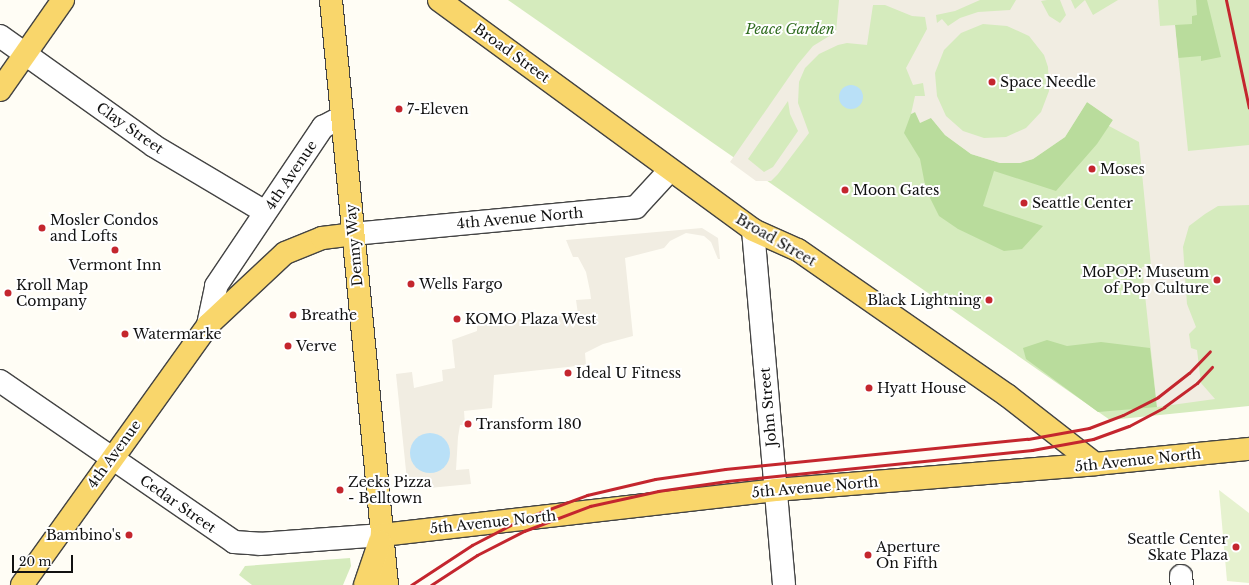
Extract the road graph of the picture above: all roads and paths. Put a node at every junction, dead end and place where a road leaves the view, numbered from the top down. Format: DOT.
graph roads {
  1 [pos="63,0"];
  2 [pos="331,0"];
  3 [pos="439,0"];
  4 [pos="0,36"];
  5 [pos="25,54"];
  6 [pos="0,90"];
  7 [pos="342,117"];
  8 [pos="670,170"];
  9 [pos="265,212"];
  10 [pos="753,230"];
  11 [pos="353,234"];
  12 [pos="208,326"];
  13 [pos="0,381"];
  14 [pos="1249,449"];
  15 [pos="111,458"];
  16 [pos="1095,464"];
  17 [pos="775,490"];
  18 [pos="382,534"];
  19 [pos="22,585"];
  20 [pos="365,585"];
  21 [pos="387,585"];
  22 [pos="784,585"];
  1 -- 5 [label="main road"];
  2 -- 7 [label="main road, Denny Way"];
  3 -- 8 [label="main road, Broad Street"];
  4 -- 5 [label="street, Clay Street"];
  5 -- 6 [label="main road"];
  5 -- 9 [label="street, Clay Street"];
  7 -- 9 [label="street, 4th Avenue"];
  7 -- 11 [label="main road, Denny Way"];
  8 -- 10 [label="main road, Broad Street"];
  8 -- 11 [label="street, 4th Avenue North"];
  9 -- 12 [label="street, 4th Avenue"];
  10 -- 16 [label="main road, Broad Street"];
  10 -- 17 [label="street, John Street"];
  11 -- 12 [label="main road, 4th Avenue"];
  11 -- 18 [label="main road, Denny Way"];
  12 -- 15 [label="main road, 4th Avenue"];
  13 -- 15 [label="street, Cedar Street"];
  14 -- 16 [label="main road, 5th Avenue North"];
  15 -- 18 [label="street, Cedar Street"];
  15 -- 19 [label="main road, 4th Avenue"];
  16 -- 17 [label="main road, 5th Avenue North"];
  17 -- 18 [label="main road, 5th Avenue North"];
  17 -- 22 [label="street, John Street"];
  18 -- 20 [label="main road"];
  18 -- 21 [label="main road, Denny Way"];
}
